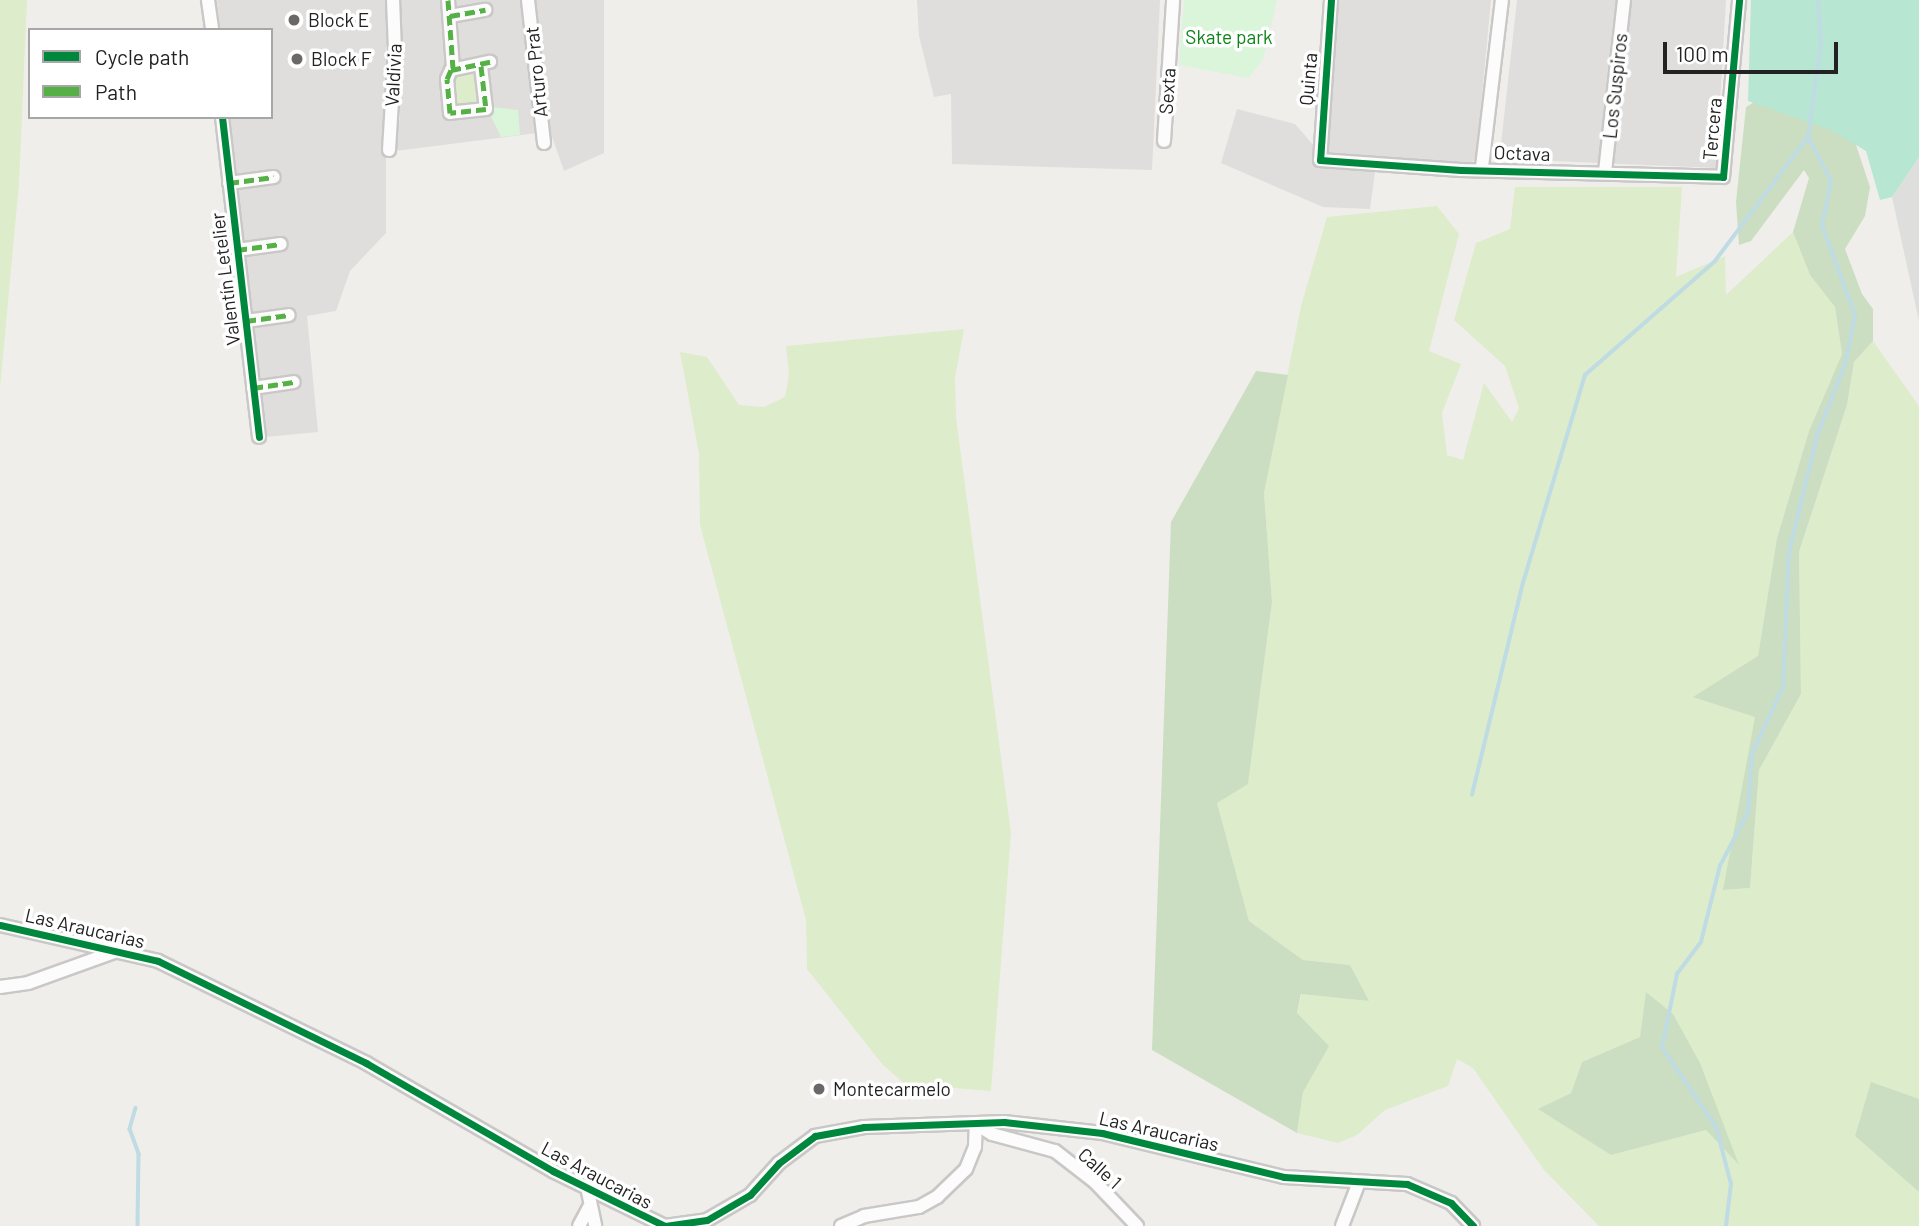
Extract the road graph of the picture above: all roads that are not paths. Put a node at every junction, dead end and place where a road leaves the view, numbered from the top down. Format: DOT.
graph roads {
  1 [pos="208,0"];
  2 [pos="393,0"];
  3 [pos="448,0"];
  4 [pos="528,0"];
  5 [pos="1173,0"];
  6 [pos="1331,0"];
  7 [pos="1502,0"];
  8 [pos="1625,0"];
  9 [pos="1739,0"];
  10 [pos="485,10"];
  11 [pos="450,16"];
  12 [pos="212,28"];
  13 [pos="453,68"];
  14 [pos="222,119"];
  15 [pos="1164,141"];
  16 [pos="544,143"];
  17 [pos="389,150"];
  18 [pos="1320,160"];
  19 [pos="1482,167"];
  20 [pos="1605,172"];
  21 [pos="274,177"];
  22 [pos="1723,177"];
  23 [pos="229,183"];
  24 [pos="281,244"];
  25 [pos="237,250"];
  26 [pos="289,314"];
  27 [pos="246,321"];
  28 [pos="294,382"];
  29 [pos="253,388"];
  30 [pos="259,438"];
  31 [pos="0,925"];
  32 [pos="120,950"];
  33 [pos="0,987"];
  34 [pos="976,1124"];
  35 [pos="1359,1182"];
  36 [pos="590,1189"];
  37 [pos="589,1207"];
  38 [pos="579,1226"];
  39 [pos="594,1226"];
  40 [pos="604,1226"];
  41 [pos="841,1226"];
  42 [pos="1137,1226"];
  43 [pos="1342,1226"];
  44 [pos="1473,1226"];
  1 -- 12 [label="street"];
  2 -- 17 [label="street, Valdivia"];
  3 -- 11 [label="street"];
  4 -- 16 [label="street, Arturo Prat"];
  5 -- 15 [label="street, Sexta"];
  6 -- 18 [label="street, Quinta"];
  7 -- 19 [label="street"];
  8 -- 20 [label="street, Los Suspiros"];
  9 -- 22 [label="street, Tercera"];
  10 -- 11 [label="street"];
  11 -- 13 [label="street"];
  13 -- 13 [label="street"];
  14 -- 23 [label="street, Valentín Letelier"];
  18 -- 19 [label="street, Octava"];
  19 -- 20 [label="street, Octava"];
  20 -- 22 [label="street, Octava"];
  21 -- 23 [label="street"];
  23 -- 25 [label="street, Valentín Letelier"];
  24 -- 25 [label="street"];
  25 -- 27 [label="street, Valentín Letelier"];
  26 -- 27 [label="street"];
  27 -- 29 [label="street, Valentín Letelier"];
  28 -- 29 [label="street"];
  29 -- 30 [label="street, Valentín Letelier"];
  31 -- 32 [label="street, Las Araucarias"];
  32 -- 33 [label="street"];
  32 -- 36 [label="street, Las Araucarias"];
  34 -- 35 [label="street, Las Araucarias"];
  34 -- 36 [label="street, Las Araucarias"];
  34 -- 41 [label="street"];
  34 -- 42 [label="street, Calle 1"];
  35 -- 43 [label="street"];
  35 -- 44 [label="street, Las Araucarias"];
  36 -- 37 [label="street"];
  36 -- 40 [label="street"];
  37 -- 38 [label="street"];
  37 -- 39 [label="street"];
}
